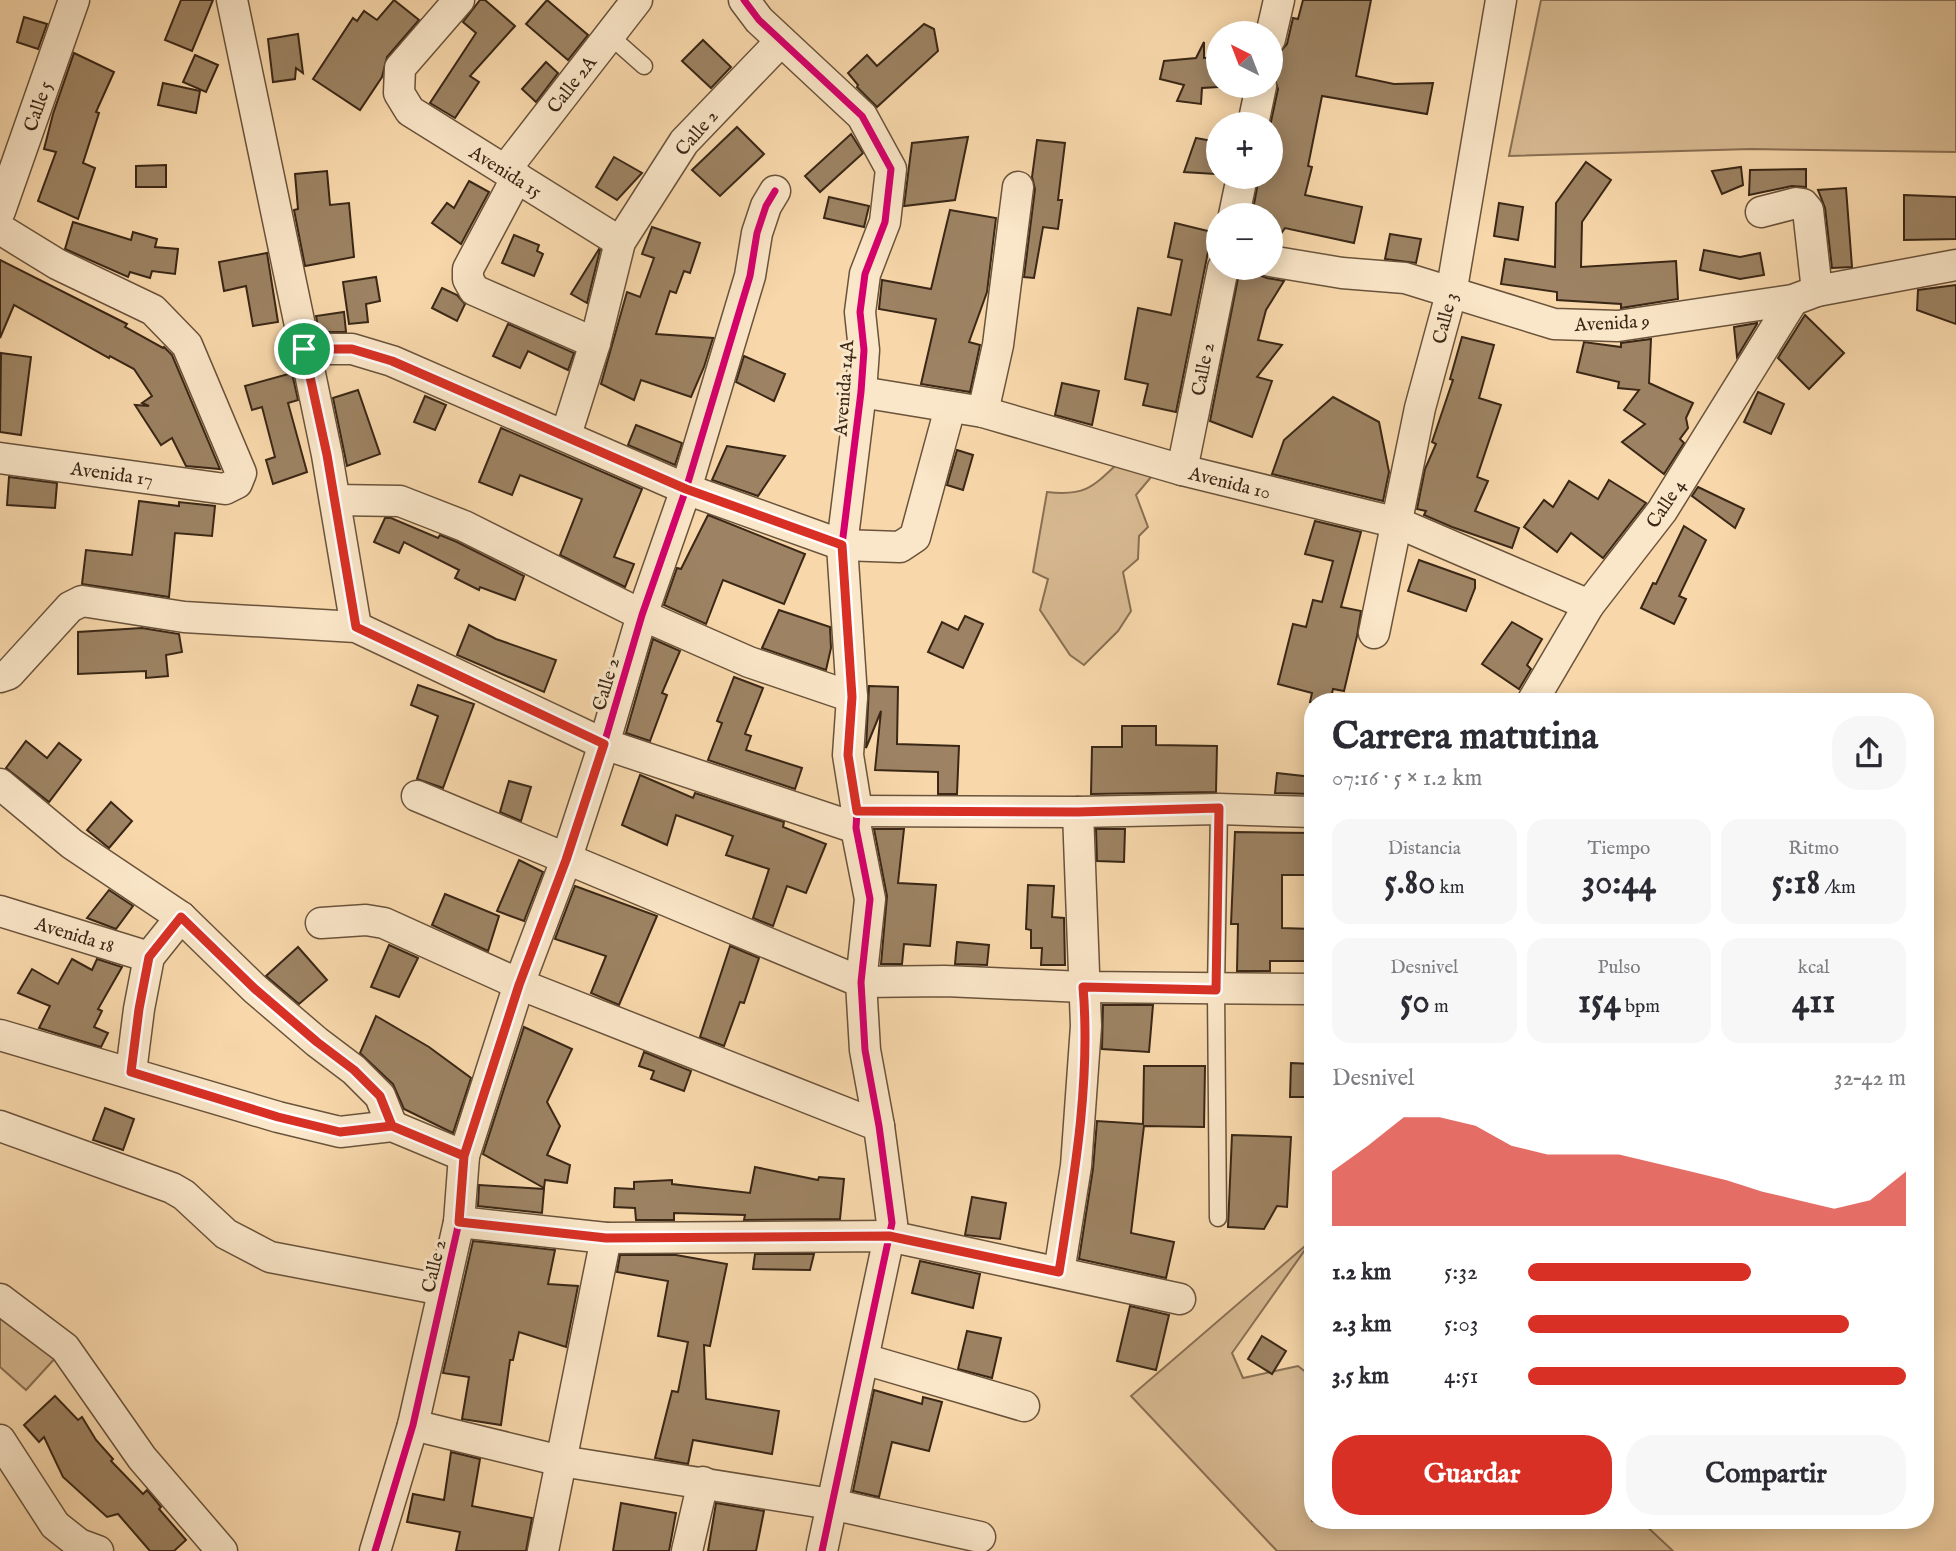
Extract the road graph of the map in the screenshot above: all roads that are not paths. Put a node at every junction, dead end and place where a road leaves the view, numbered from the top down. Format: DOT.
graph roads {
  1 [pos="74,0"];
  2 [pos="232,0"];
  3 [pos="459,0"];
  4 [pos="637,0"];
  5 [pos="744,0"];
  6 [pos="1279,0"];
  7 [pos="1501,0"];
  8 [pos="1274,21"];
  9 [pos="608,35"];
  10 [pos="781,41"];
  11 [pos="644,66"];
  12 [pos="511,173"];
  13 [pos="1018,187"];
  14 [pos="775,191"];
  15 [pos="0,211"];
  16 [pos="1761,212"];
  17 [pos="0,229"];
  18 [pos="620,242"];
  19 [pos="1283,263"];
  20 [pos="1956,265"];
  21 [pos="1221,280"];
  22 [pos="1451,294"];
  23 [pos="1805,295"];
  24 [pos="595,343"];
  25 [pos="304,349"];
  26 [pos="861,392"];
  27 [pos="950,408"];
  28 [pos="983,412"];
  29 [pos="566,435"];
  30 [pos="0,457"];
  31 [pos="1182,470"];
  32 [pos="686,489"];
  33 [pos="335,500"];
  34 [pos="1398,523"];
  35 [pos="842,545"];
  36 [pos="1589,605"];
  37 [pos="642,615"];
  38 [pos="356,627"];
  39 [pos="1374,633"];
  40 [pos="0,677"];
  41 [pos="1537,693"];
  42 [pos="852,697"];
  43 [pos="604,744"];
  44 [pos="0,784"];
  45 [pos="417,796"];
  46 [pos="1219,808"];
  47 [pos="1078,812"];
  48 [pos="1304,813"];
  49 [pos="857,820"];
  50 [pos="566,860"];
  51 [pos="0,911"];
  52 [pos="181,917"];
  53 [pos="321,923"];
  54 [pos="149,957"];
  55 [pos="861,982"];
  56 [pos="519,985"];
  57 [pos="1083,987"];
  58 [pos="1304,989"];
  59 [pos="1216,990"];
  60 [pos="0,1035"];
  61 [pos="131,1072"];
  62 [pos="0,1126"];
  63 [pos="392,1126"];
  64 [pos="879,1126"];
  65 [pos="464,1156"];
  66 [pos="1218,1218"];
  67 [pos="459,1222"];
  68 [pos="889,1236"];
  69 [pos="606,1238"];
  70 [pos="1059,1272"];
  71 [pos="443,1290"];
  72 [pos="0,1298"];
  73 [pos="1180,1299"];
  74 [pos="864,1359"];
  75 [pos="1024,1406"];
  76 [pos="413,1424"];
  77 [pos="0,1440"];
  78 [pos="561,1461"];
  79 [pos="702,1482"];
  80 [pos="831,1504"];
  81 [pos="980,1537"];
  82 [pos="98,1551"];
  83 [pos="222,1551"];
  84 [pos="376,1551"];
  85 [pos="543,1551"];
  86 [pos="687,1551"];
  87 [pos="822,1551"];
  1 -- 15 [label="street, Calle 5"];
  2 -- 25 [label="street"];
  3 -- 12 [label="street, Avenida 15"];
  4 -- 9 [label="street, Calle 2A"];
  5 -- 10 [label="street, Avenida 14A"];
  6 -- 8 [label="street"];
  7 -- 22 [label="street, Calle 3"];
  9 -- 11 [label="lane"];
  9 -- 12 [label="street, Calle 2A"];
  10 -- 18 [label="street, Calle 2"];
  10 -- 26 [label="street, Avenida 14A"];
  12 -- 18 [label="street, Avenida 15"];
  12 -- 24 [label="street, Calle 2A"];
  13 -- 28 [label="street"];
  14 -- 32 [label="street, Calle 2"];
  16 -- 23 [label="street"];
  17 -- 30 [label="street, Avenida 17"];
  18 -- 24 [label="street, Calle 2"];
  19 -- 22 [label="street, Avenida 9"];
  20 -- 23 [label="street, Avenida 9"];
  21 -- 31 [label="street, Calle 2"];
  22 -- 23 [label="street, Avenida 9"];
  22 -- 34 [label="street, Calle 3"];
  23 -- 36 [label="street, Calle 4"];
  24 -- 29 [label="street, Calle 2"];
  25 -- 29 [label="street"];
  25 -- 33 [label="street"];
  26 -- 27 [label="street, Avenida 10"];
  26 -- 35 [label="street, Avenida 14A"];
  27 -- 28 [label="street, Avenida 10"];
  27 -- 35 [label="street"];
  28 -- 31 [label="street, Avenida 10"];
  29 -- 32 [label="street"];
  31 -- 34 [label="street, Avenida 10"];
  32 -- 35 [label="street"];
  32 -- 37 [label="street, Calle 2"];
  33 -- 37 [label="street"];
  33 -- 38 [label="street"];
  34 -- 36 [label="street, Avenida 10"];
  34 -- 39 [label="street, Calle 3"];
  35 -- 42 [label="street, Avenida 14A"];
  36 -- 41 [label="street, Calle 4"];
  37 -- 42 [label="street"];
  37 -- 43 [label="street, Calle 2"];
  38 -- 40 [label="street"];
  38 -- 43 [label="street"];
  42 -- 49 [label="street, Avenida 14A"];
  43 -- 49 [label="street"];
  43 -- 50 [label="street, Calle 2"];
  44 -- 52 [label="street"];
  45 -- 50 [label="street"];
  46 -- 47 [label="street"];
  46 -- 48 [label="street"];
  46 -- 59 [label="lane"];
  47 -- 49 [label="street"];
  47 -- 57 [label="street"];
  49 -- 55 [label="street, Avenida 14A"];
  50 -- 55 [label="street"];
  50 -- 56 [label="street, Calle 2"];
  51 -- 54 [label="street, Avenida 18"];
  52 -- 54 [label="street"];
  52 -- 63 [label="street"];
  53 -- 56 [label="street"];
  54 -- 61 [label="street"];
  55 -- 57 [label="street"];
  55 -- 64 [label="street, Avenida 14A"];
  56 -- 64 [label="street"];
  56 -- 65 [label="street, Calle 2"];
  57 -- 59 [label="street"];
  57 -- 70 [label="street"];
  58 -- 59 [label="street"];
  59 -- 66 [label="lane"];
  60 -- 61 [label="street"];
  61 -- 63 [label="street"];
  62 -- 71 [label="street"];
  63 -- 65 [label="street"];
  64 -- 68 [label="street, Avenida 14A"];
  65 -- 67 [label="street, Calle 2"];
  67 -- 69 [label="street"];
  67 -- 71 [label="street, Calle 2"];
  68 -- 69 [label="street"];
  68 -- 70 [label="street"];
  68 -- 74 [label="street, Avenida 14A"];
  69 -- 78 [label="street"];
  70 -- 73 [label="street"];
  71 -- 76 [label="street, Calle 2"];
  72 -- 83 [label="street"];
  74 -- 75 [label="street"];
  74 -- 80 [label="street, Avenida 14A"];
  76 -- 78 [label="street"];
  76 -- 84 [label="street, Calle 2"];
  77 -- 82 [label="street"];
  78 -- 79 [label="street"];
  78 -- 85 [label="street"];
  79 -- 80 [label="street"];
  79 -- 86 [label="street"];
  80 -- 81 [label="street"];
  80 -- 87 [label="street, Avenida 14A"];
}
